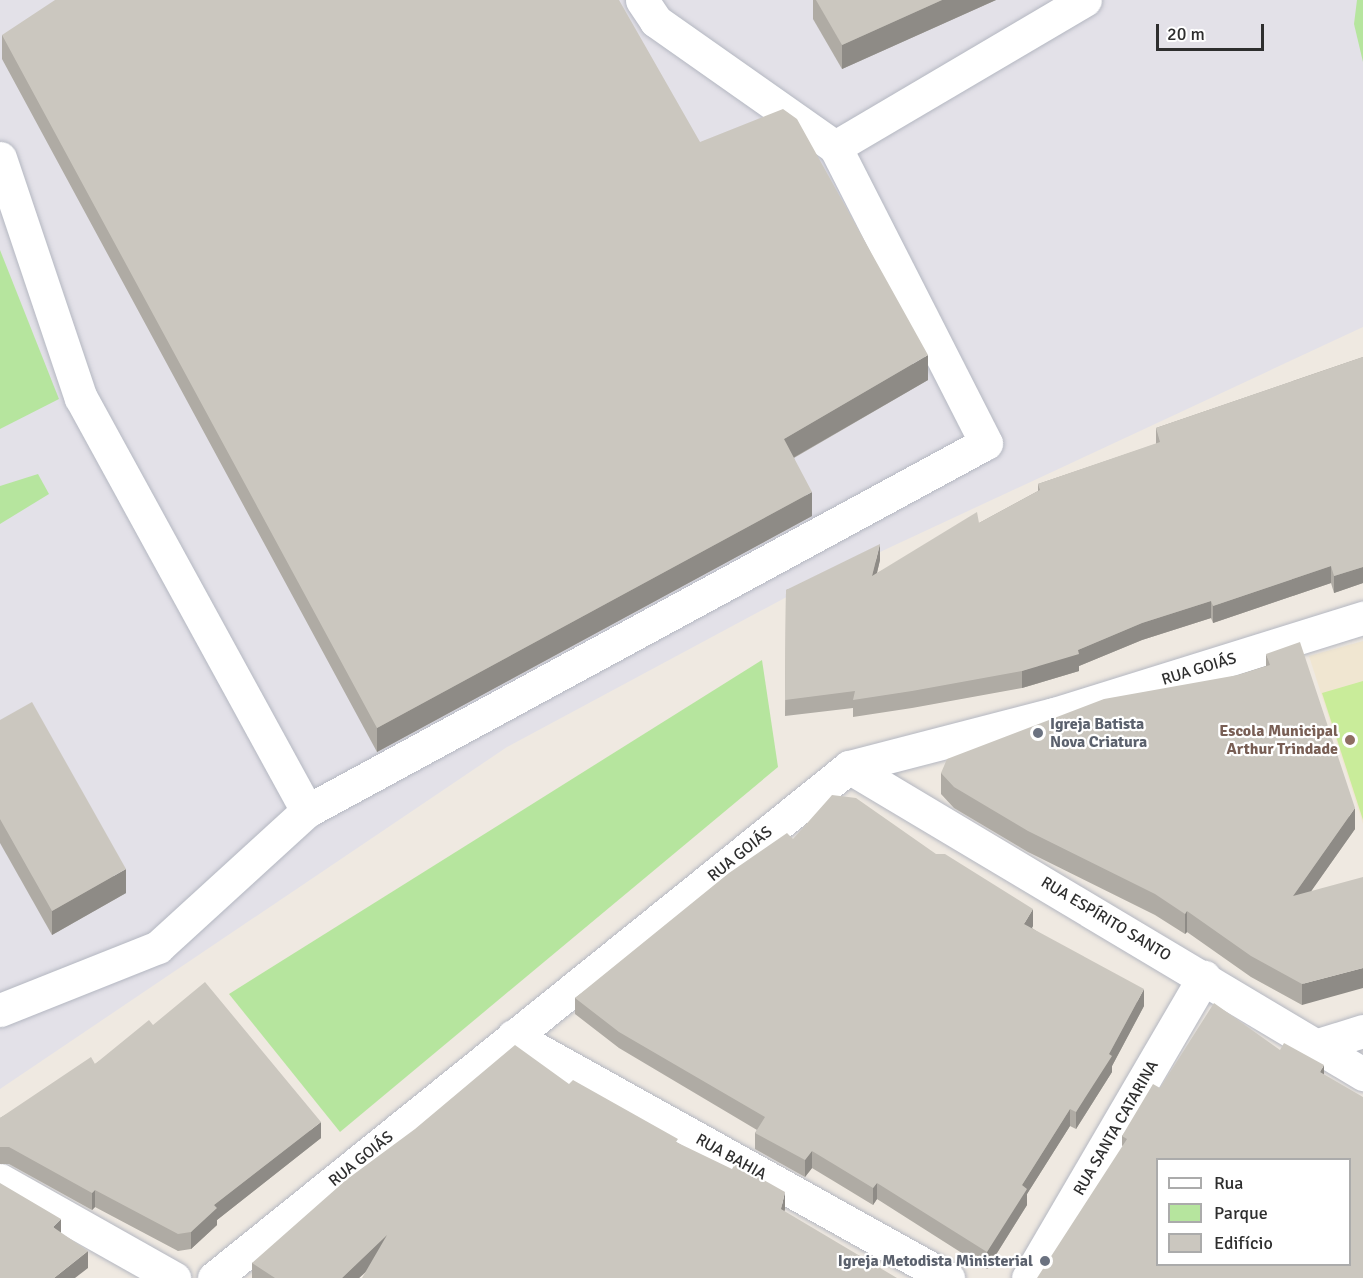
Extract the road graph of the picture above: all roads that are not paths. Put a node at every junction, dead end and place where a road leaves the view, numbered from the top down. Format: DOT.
graph roads {
  1 [pos="642,0"];
  2 [pos="1085,0"];
  3 [pos="834,147"];
  4 [pos="0,158"];
  5 [pos="1363,618"];
  6 [pos="849,767"];
  7 [pos="307,811"];
  8 [pos="1204,977"];
  9 [pos="0,1010"];
  10 [pos="1363,1031"];
  11 [pos="513,1036"];
  12 [pos="1318,1046"];
  13 [pos="1363,1074"];
  14 [pos="0,1180"];
  15 [pos="174,1278"];
  16 [pos="214,1278"];
  17 [pos="948,1278"];
  18 [pos="1028,1278"];
  1 -- 3 [label="street"];
  2 -- 3 [label="street"];
  3 -- 7 [label="street"];
  4 -- 7 [label="street"];
  5 -- 6 [label="street, RUA GOIÁS"];
  6 -- 8 [label="street, RUA ESPÍRITO SANTO"];
  6 -- 11 [label="street, RUA GOIÁS"];
  7 -- 9 [label="street"];
  8 -- 12 [label="street, RUA ESPÍRITO SANTO"];
  8 -- 18 [label="street, RUA SANTA CATARINA"];
  10 -- 12 [label="street"];
  11 -- 16 [label="street, RUA GOIÁS"];
  11 -- 17 [label="street, RUA BAHIA"];
  12 -- 13 [label="street, RUA ESPÍRITO SANTO"];
  14 -- 15 [label="street"];
}
